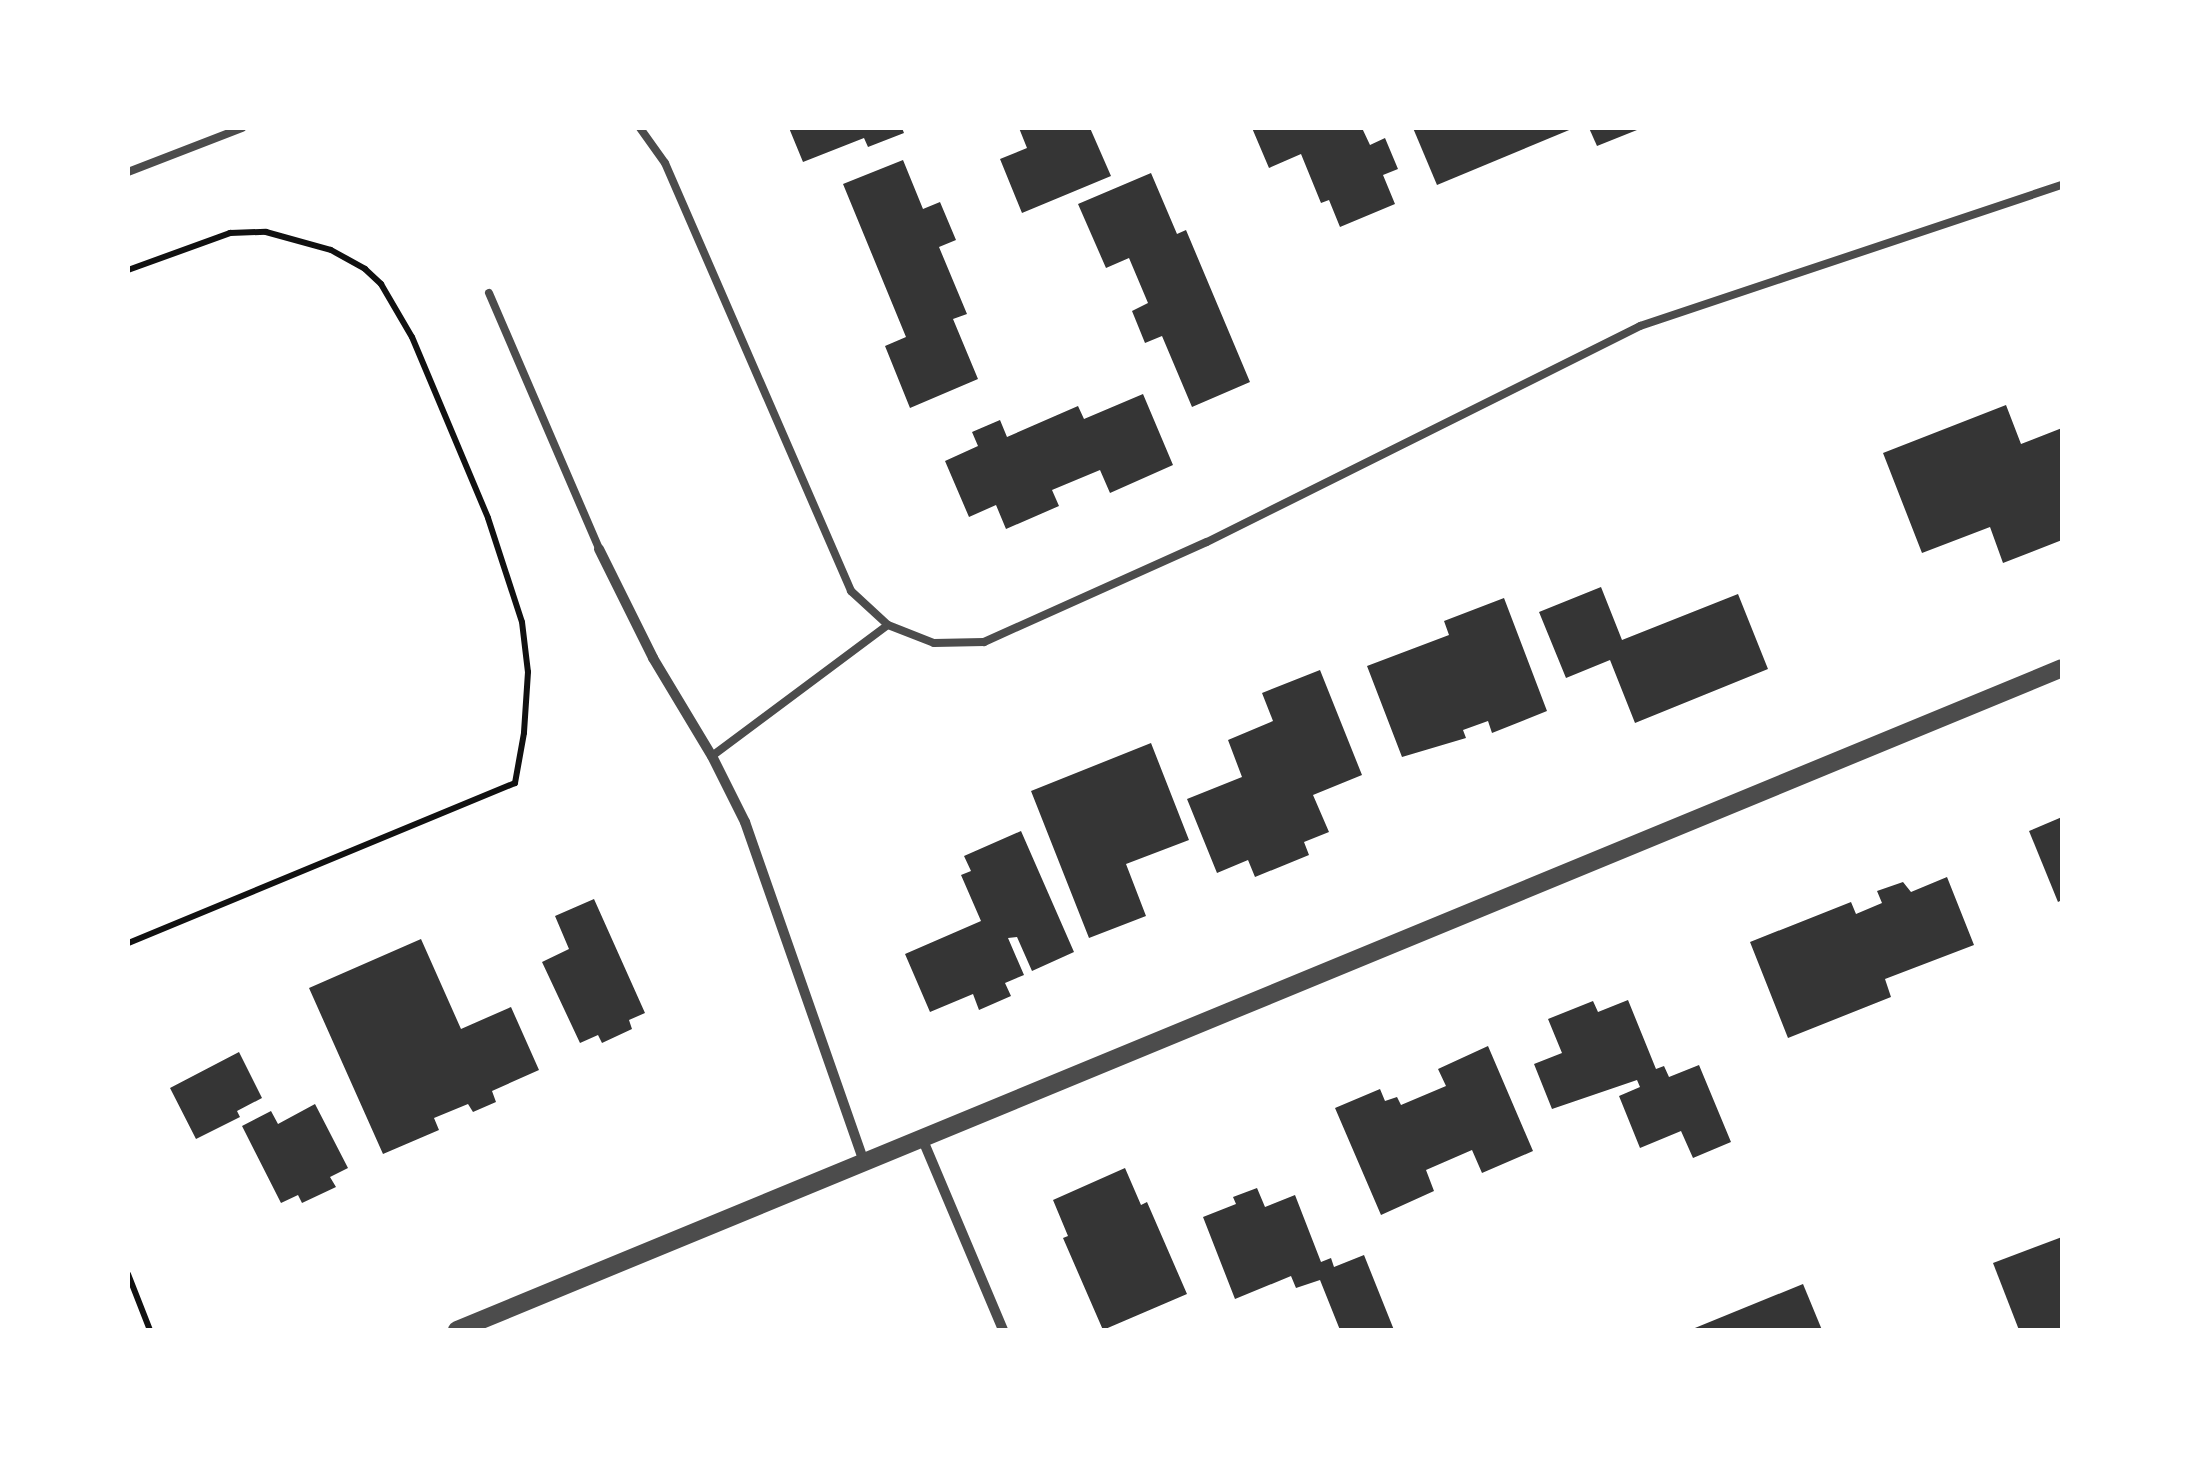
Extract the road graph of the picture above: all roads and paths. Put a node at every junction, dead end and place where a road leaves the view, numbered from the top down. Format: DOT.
graph roads {
  1 [pos="242,128"];
  2 [pos="640,128"];
  3 [pos="128,172"];
  4 [pos="2062,185"];
  5 [pos="128,270"];
  6 [pos="488,294"];
  7 [pos="599,549"];
  8 [pos="888,625"];
  9 [pos="2062,668"];
  10 [pos="712,756"];
  11 [pos="128,943"];
  12 [pos="922,1137"];
  13 [pos="864,1162"];
  14 [pos="128,1274"];
  15 [pos="150,1330"];
  16 [pos="457,1330"];
  17 [pos="1002,1330"];
  1 -- 3 [label="lane"];
  2 -- 8 [label="lane"];
  4 -- 8 [label="lane"];
  5 -- 11 [label="path"];
  6 -- 7 [label="lane"];
  7 -- 10 [label="street"];
  8 -- 10 [label="lane"];
  9 -- 12 [label="street"];
  10 -- 13 [label="street"];
  12 -- 13 [label="street"];
  12 -- 17 [label="street"];
  13 -- 16 [label="street"];
  14 -- 15 [label="path"];
}
